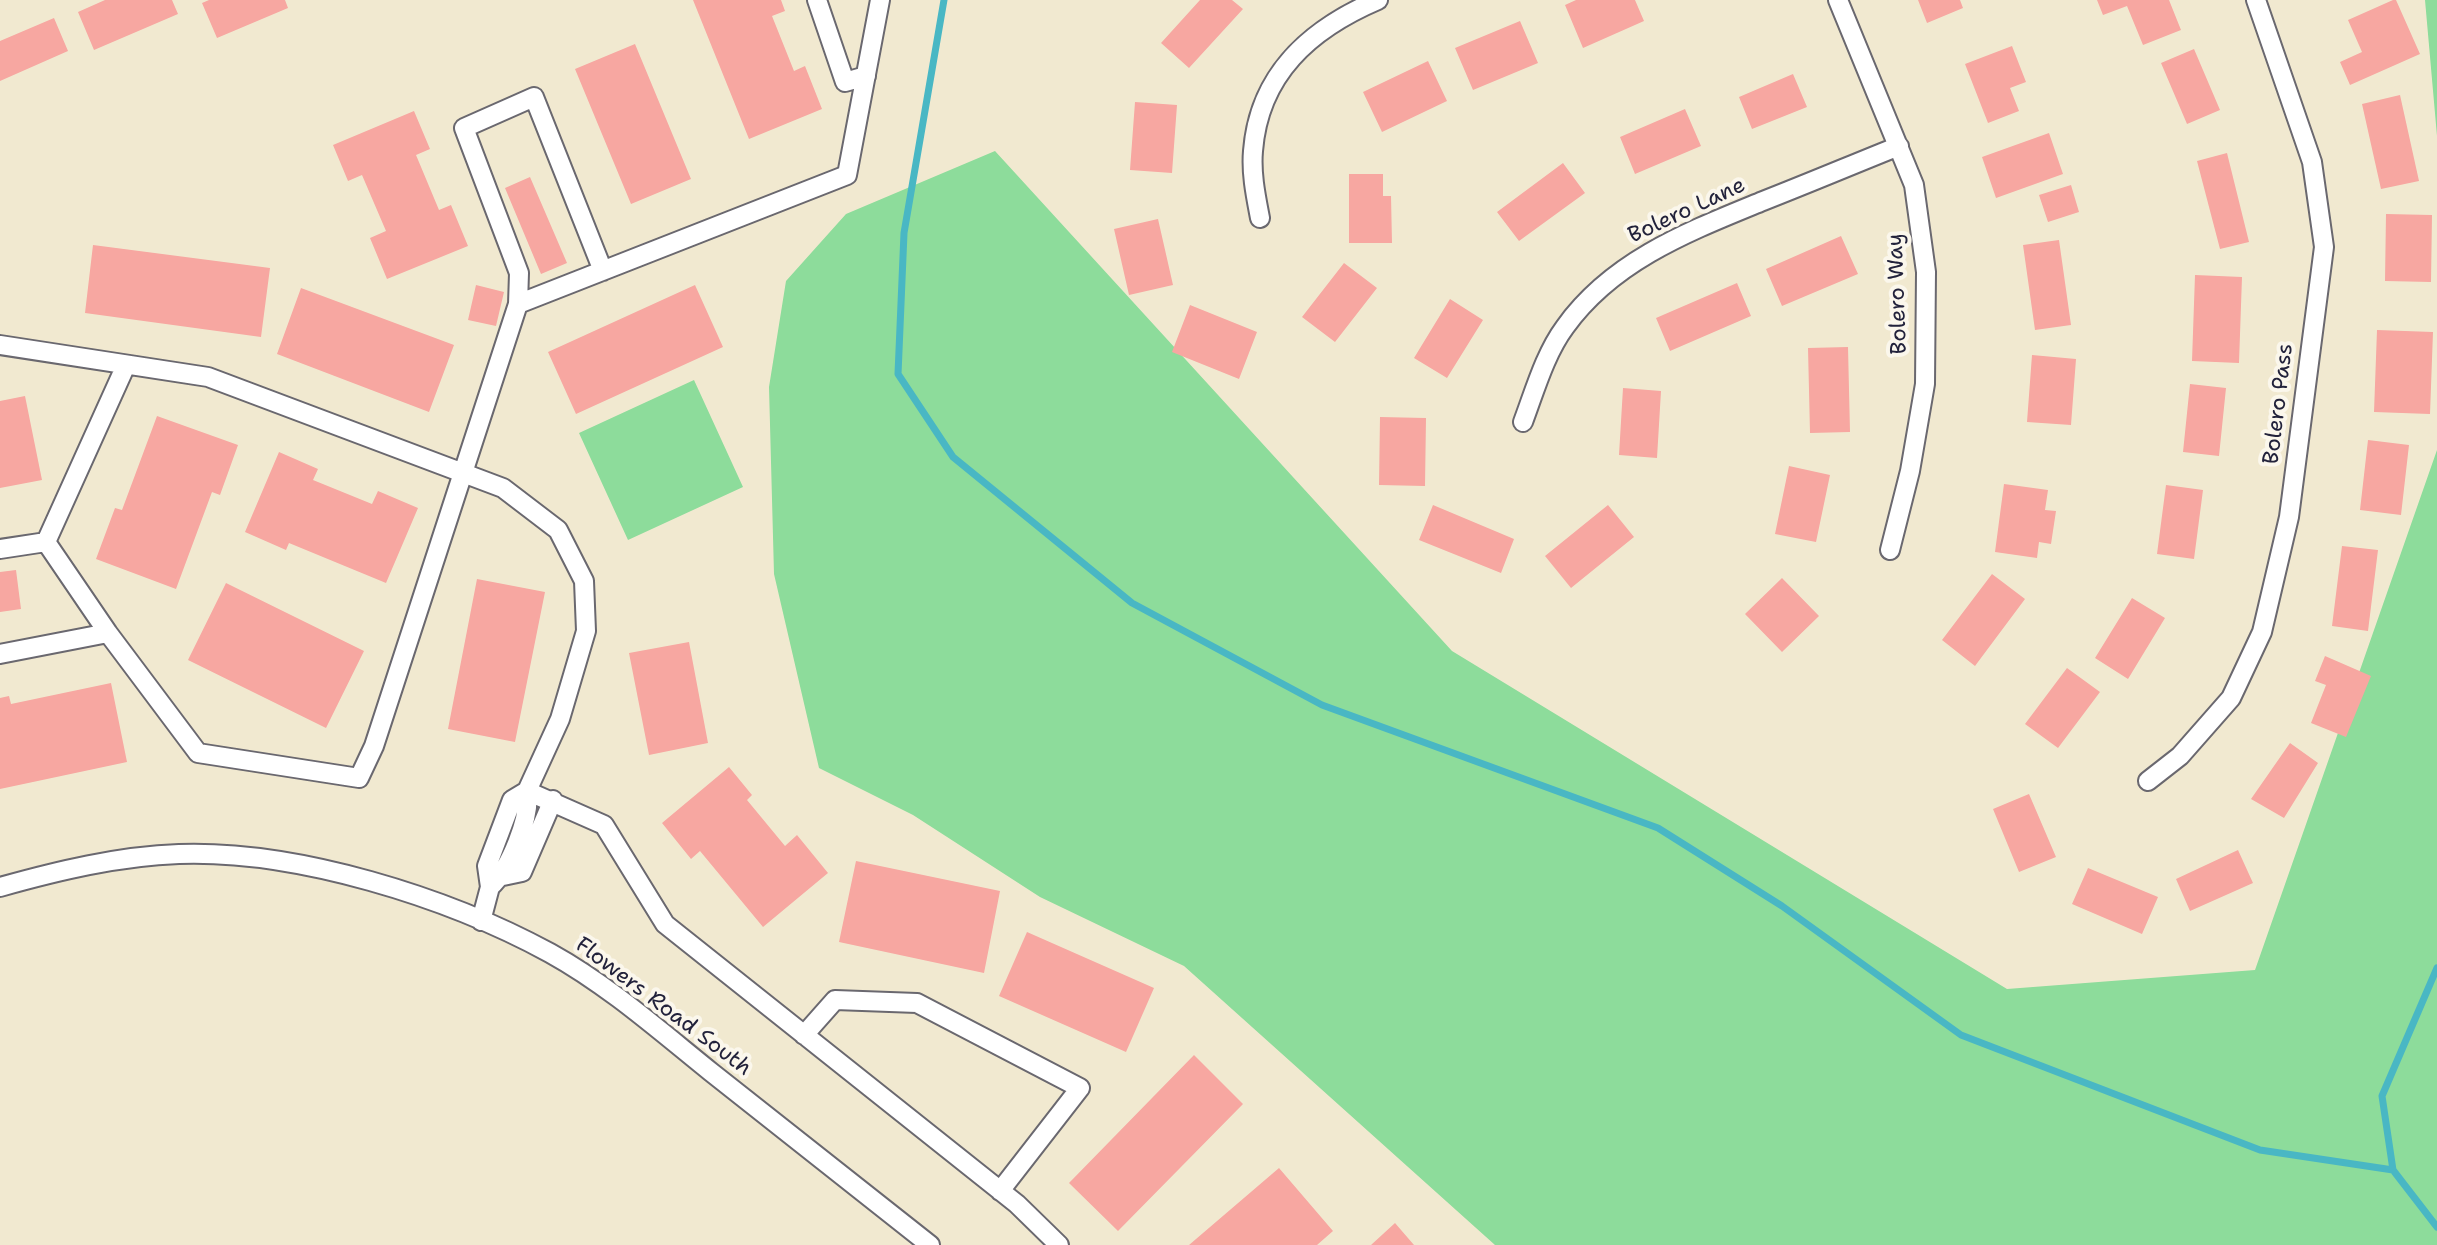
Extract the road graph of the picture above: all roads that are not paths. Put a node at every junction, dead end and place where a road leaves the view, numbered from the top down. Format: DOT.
graph roads {
  1 [pos="817,0"];
  2 [pos="880,0"];
  3 [pos="1378,0"];
  4 [pos="1838,0"];
  5 [pos="2256,0"];
  6 [pos="866,76"];
  7 [pos="1899,146"];
  8 [pos="1260,218"];
  9 [pos="603,271"];
  10 [pos="518,304"];
  11 [pos="0,345"];
  12 [pos="126,365"];
  13 [pos="1523,422"];
  14 [pos="464,473"];
  15 [pos="46,542"];
  16 [pos="0,549"];
  17 [pos="1890,550"];
  18 [pos="108,633"];
  19 [pos="0,654"];
  20 [pos="2148,781"];
  21 [pos="527,791"];
  22 [pos="553,800"];
  23 [pos="497,881"];
  24 [pos="0,887"];
  25 [pos="481,921"];
  26 [pos="804,1035"];
  27 [pos="1000,1191"];
  28 [pos="930,1245"];
  29 [pos="1059,1245"];
  1 -- 6 [label="street"];
  2 -- 6 [label="street"];
  3 -- 8 [label="street"];
  4 -- 7 [label="street, Bolero Way"];
  5 -- 20 [label="street, Bolero Pass"];
  6 -- 9 [label="street"];
  7 -- 13 [label="street, Bolero Lane"];
  7 -- 17 [label="street, Bolero Way"];
  9 -- 10 [label="street"];
  9 -- 10 [label="street"];
  10 -- 14 [label="street"];
  11 -- 12 [label="street"];
  12 -- 14 [label="street"];
  12 -- 15 [label="street"];
  14 -- 18 [label="street"];
  14 -- 21 [label="street"];
  15 -- 16 [label="street"];
  15 -- 18 [label="street"];
  18 -- 19 [label="street"];
  21 -- 22 [label="street"];
  21 -- 23 [label="street"];
  22 -- 23 [label="street"];
  22 -- 26 [label="street"];
  23 -- 25 [label="street"];
  24 -- 25 [label="street, Flowers Road South"];
  25 -- 28 [label="street, Flowers Road South"];
  26 -- 27 [label="street"];
  26 -- 27 [label="street"];
  27 -- 29 [label="street"];
}
